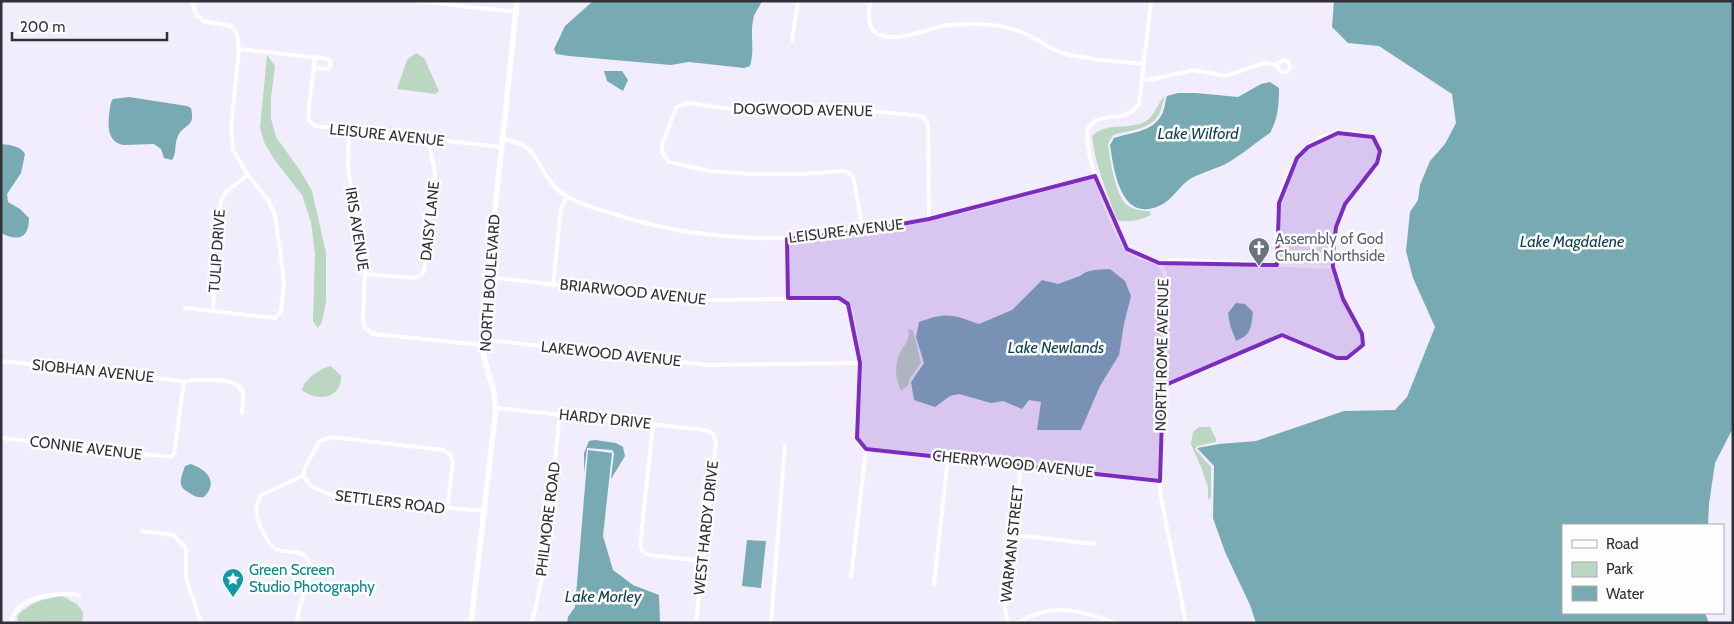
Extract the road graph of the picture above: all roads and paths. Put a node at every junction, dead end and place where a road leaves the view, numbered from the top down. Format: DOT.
graph roads {
  1 [pos="192,1"];
  2 [pos="416,1"];
  3 [pos="477,1"];
  4 [pos="517,1"];
  5 [pos="798,1"];
  6 [pos="870,1"];
  7 [pos="1151,1"];
  8 [pos="476,8"];
  9 [pos="516,12"];
  10 [pos="792,40"];
  11 [pos="239,49"];
  12 [pos="316,58"];
  13 [pos="1143,64"];
  14 [pos="1276,65"];
  15 [pos="314,68"];
  16 [pos="1142,80"];
  17 [pos="349,131"];
  18 [pos="502,138"];
  19 [pos="431,139"];
  20 [pos="502,147"];
  21 [pos="248,175"];
  22 [pos="1095,176"];
  23 [pos="567,196"];
  24 [pos="929,219"];
  25 [pos="864,232"];
  26 [pos="787,239"];
  27 [pos="1158,263"];
  28 [pos="1276,264"];
  29 [pos="1333,267"];
  30 [pos="365,274"];
  31 [pos="488,277"];
  32 [pos="553,285"];
  33 [pos="788,298"];
  34 [pos="185,308"];
  35 [pos="212,310"];
  36 [pos="365,328"];
  37 [pos="482,345"];
  38 [pos="1,361"];
  39 [pos="860,363"];
  40 [pos="184,381"];
  41 [pos="1163,386"];
  42 [pos="496,408"];
  43 [pos="242,413"];
  44 [pos="560,414"];
  45 [pos="654,424"];
  46 [pos="713,434"];
  47 [pos="1,438"];
  48 [pos="785,445"];
  49 [pos="866,449"];
  50 [pos="948,457"];
  51 [pos="1021,464"];
  52 [pos="303,476"];
  53 [pos="1160,481"];
  54 [pos="447,509"];
  55 [pos="484,512"];
  56 [pos="142,531"];
  57 [pos="1013,535"];
  58 [pos="1095,544"];
  59 [pos="702,560"];
  60 [pos="851,577"];
  61 [pos="934,584"];
  62 [pos="79,595"];
  63 [pos="297,622"];
  64 [pos="11,623"];
  65 [pos="201,623"];
  66 [pos="471,623"];
  67 [pos="532,623"];
  68 [pos="696,623"];
  69 [pos="771,623"];
  70 [pos="1009,623"];
  71 [pos="1016,623"];
  72 [pos="1116,623"];
  73 [pos="1186,623"];
  1 -- 11 [label="street"];
  2 -- 8 [label="street"];
  3 -- 8 [label="street"];
  4 -- 9 [label="street, NORTH BOULEVARD"];
  5 -- 10 [label="street"];
  6 -- 13 [label="street"];
  7 -- 13 [label="street, NORTH ROME AVENUE"];
  8 -- 9 [label="street"];
  9 -- 18 [label="street, NORTH BOULEVARD"];
  11 -- 12 [label="street"];
  11 -- 21 [label="street"];
  12 -- 15 [label="street, LEISURE AVENUE"];
  12 -- 15 [label="street"];
  13 -- 16 [label="street, NORTH ROME AVENUE"];
  14 -- 16 [label="street"];
  15 -- 17 [label="street, LEISURE AVENUE"];
  16 -- 22 [label="street, NORTH ROME AVENUE"];
  17 -- 19 [label="street, LEISURE AVENUE"];
  17 -- 30 [label="street, IRIS AVENUE"];
  18 -- 20 [label="street, NORTH BOULEVARD"];
  18 -- 23 [label="street, LEISURE AVENUE"];
  19 -- 20 [label="street, LEISURE AVENUE"];
  19 -- 30 [label="street, DAISY LANE"];
  20 -- 31 [label="street, NORTH BOULEVARD"];
  21 -- 35 [label="street, TULIP DRIVE"];
  21 -- 35 [label="street"];
  22 -- 24 [label="street, LEISURE AVENUE"];
  22 -- 27 [label="street, NORTH ROME AVENUE"];
  23 -- 26 [label="street, LEISURE AVENUE"];
  23 -- 32 [label="street"];
  24 -- 25 [label="street, LEISURE AVENUE"];
  24 -- 25 [label="street, DOGWOOD AVENUE"];
  25 -- 26 [label="street, LEISURE AVENUE"];
  26 -- 33 [label="street"];
  27 -- 28 [label="street"];
  27 -- 41 [label="street, NORTH ROME AVENUE"];
  28 -- 29 [label="street"];
  28 -- 29 [label="street"];
  29 -- 41 [label="street"];
  30 -- 36 [label="street, IRIS AVENUE"];
  31 -- 32 [label="street, BRIARWOOD AVENUE"];
  31 -- 37 [label="street, NORTH BOULEVARD"];
  32 -- 33 [label="street, BRIARWOOD AVENUE"];
  33 -- 39 [label="street, BRIARWOOD AVENUE"];
  34 -- 35 [label="street"];
  36 -- 37 [label="street, LAKEWOOD AVENUE"];
  37 -- 39 [label="street, LAKEWOOD AVENUE"];
  37 -- 42 [label="street, NORTH BOULEVARD"];
  38 -- 40 [label="street, SIOBHAN AVENUE"];
  39 -- 49 [label="street"];
  40 -- 43 [label="street, SIOBHAN AVENUE"];
  40 -- 47 [label="street, CONNIE AVENUE"];
  41 -- 53 [label="street, NORTH ROME AVENUE"];
  42 -- 44 [label="street, HARDY DRIVE"];
  42 -- 55 [label="street, NORTH BOULEVARD"];
  44 -- 45 [label="street, HARDY DRIVE"];
  44 -- 67 [label="street, PHILMORE ROAD"];
  45 -- 46 [label="street, HARDY DRIVE"];
  45 -- 59 [label="street"];
  46 -- 59 [label="street, WEST HARDY DRIVE"];
  48 -- 69 [label="street"];
  49 -- 50 [label="street, CHERRYWOOD AVENUE"];
  49 -- 60 [label="street"];
  50 -- 51 [label="street, CHERRYWOOD AVENUE"];
  50 -- 61 [label="street"];
  51 -- 53 [label="street, CHERRYWOOD AVENUE"];
  51 -- 57 [label="street, WARMAN STREET"];
  52 -- 54 [label="street, SETTLERS ROAD"];
  52 -- 54 [label="street"];
  52 -- 63 [label="street"];
  53 -- 73 [label="street, NORTH ROME AVENUE"];
  54 -- 55 [label="street, SETTLERS ROAD"];
  55 -- 66 [label="street, NORTH BOULEVARD"];
  56 -- 65 [label="street"];
  57 -- 58 [label="street"];
  57 -- 70 [label="street, WARMAN STREET"];
  59 -- 68 [label="street, WEST HARDY DRIVE"];
  62 -- 64 [label="street"];
  71 -- 72 [label="street"];
}
